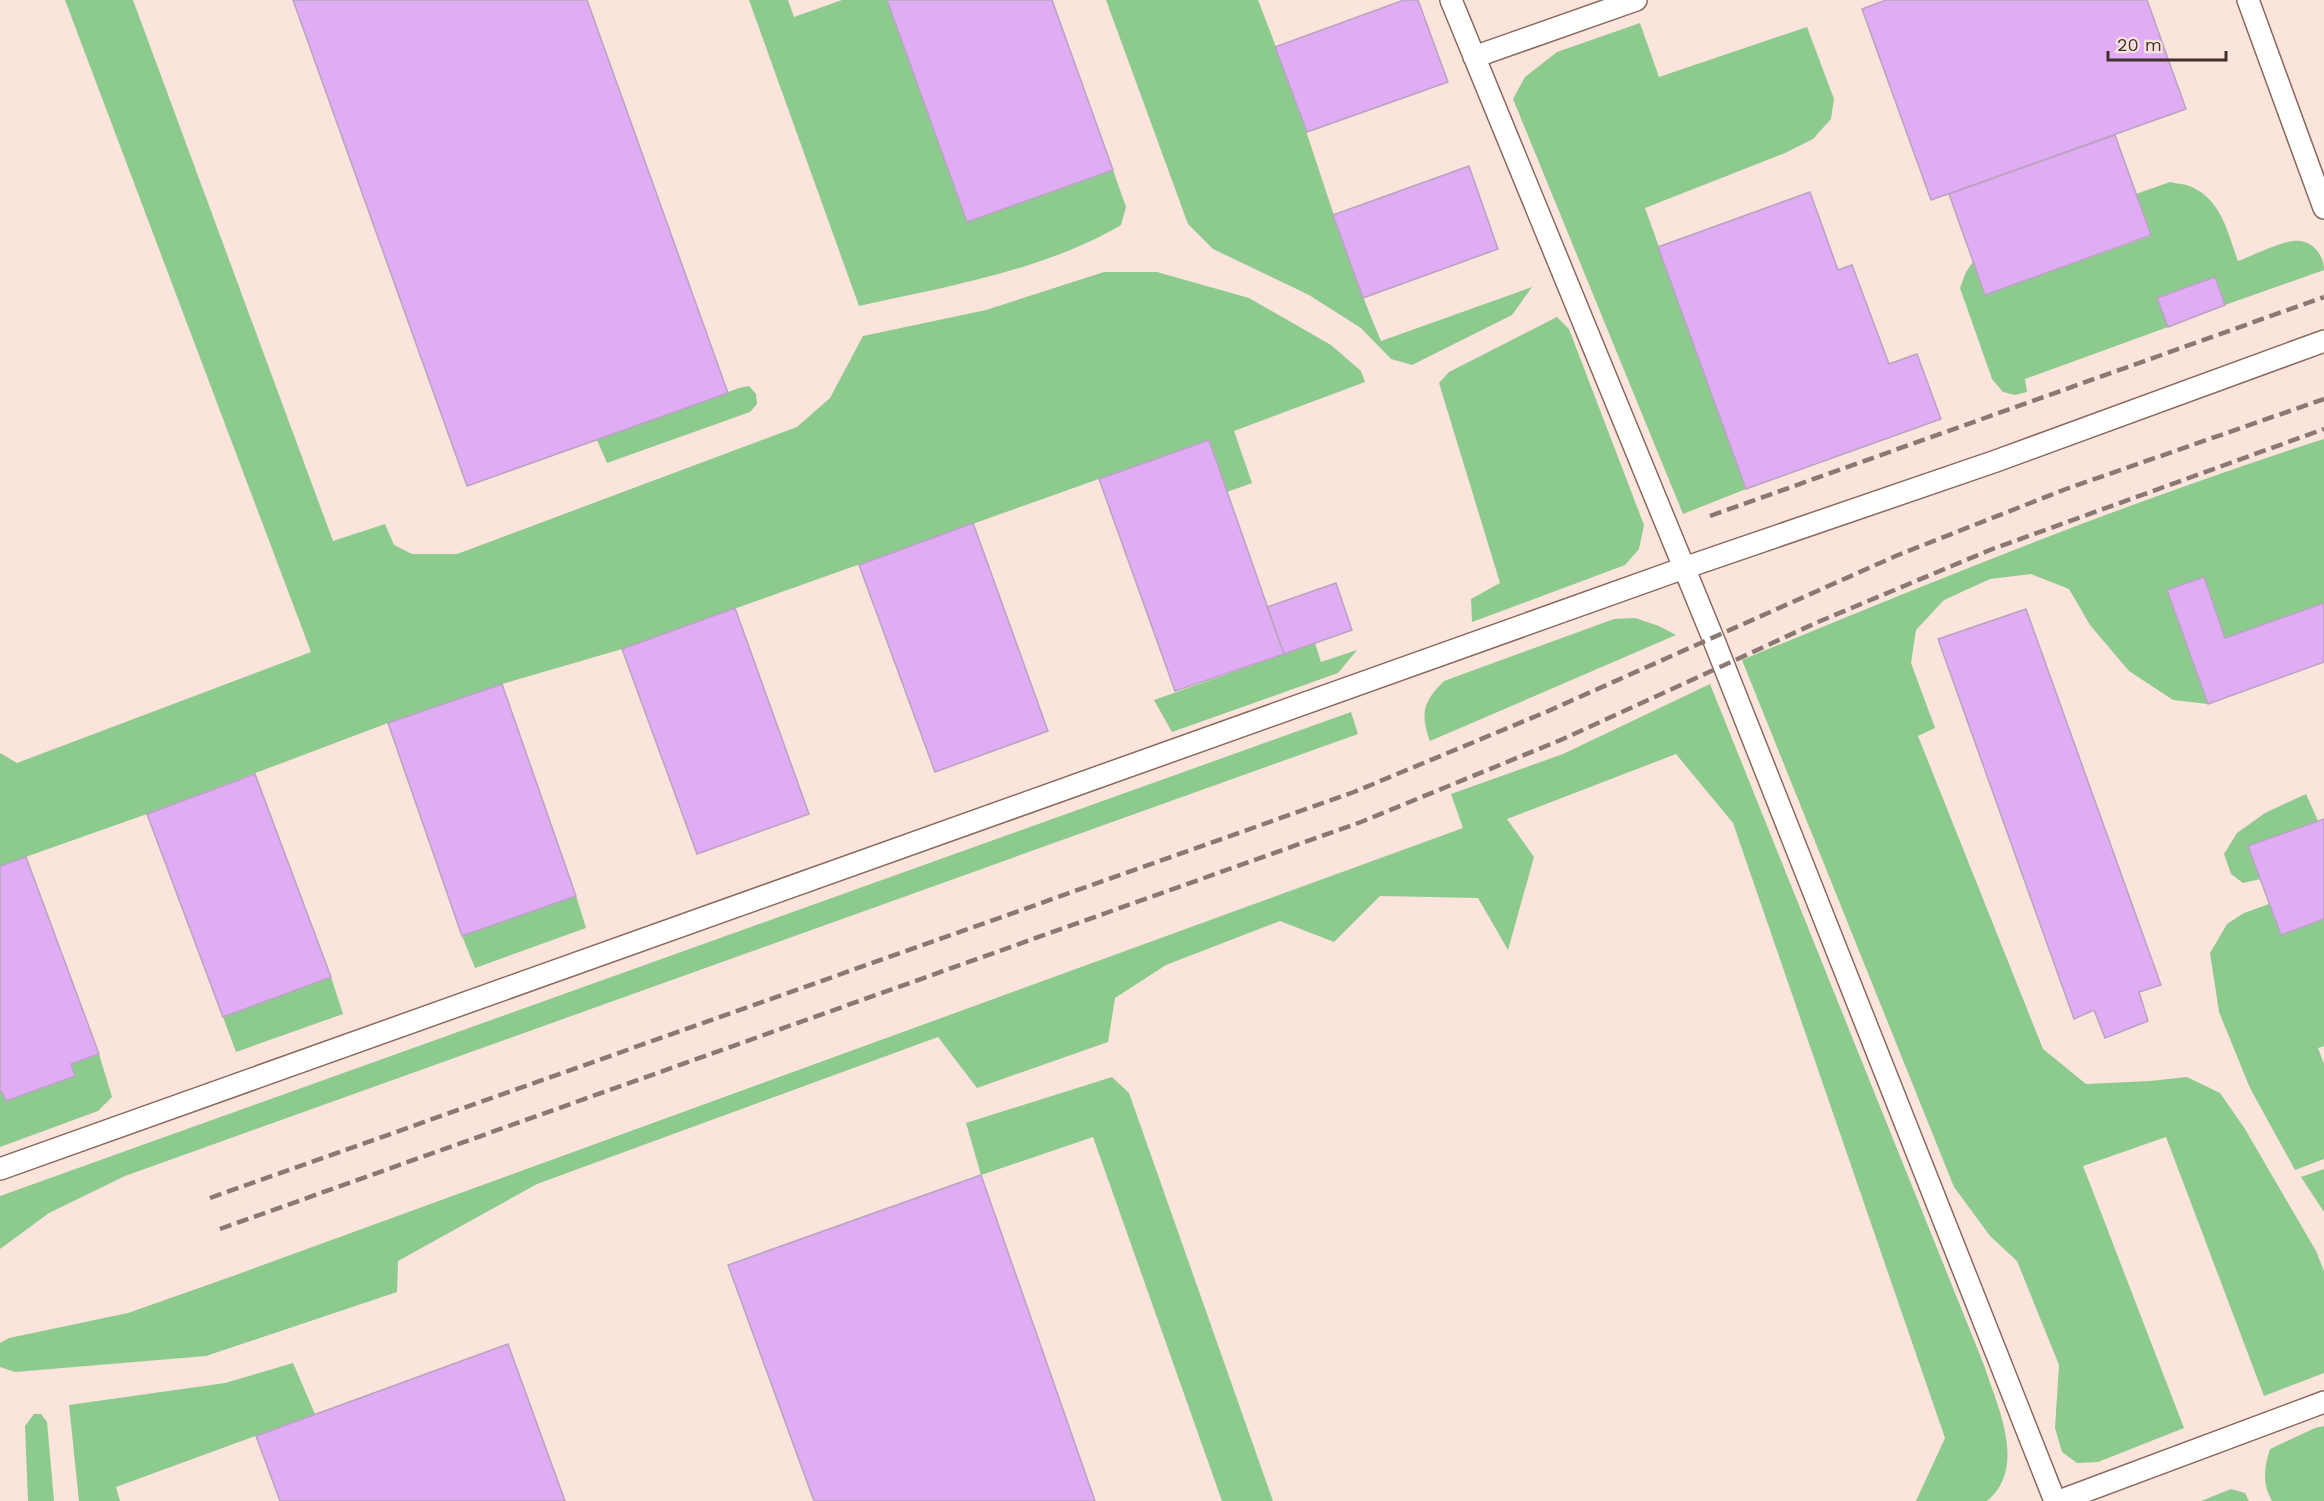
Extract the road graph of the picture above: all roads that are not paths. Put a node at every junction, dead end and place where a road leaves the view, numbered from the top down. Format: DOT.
graph roads {
  1 [pos="1451,0"];
  2 [pos="1636,0"];
  3 [pos="2248,0"];
  4 [pos="1474,57"];
  5 [pos="2324,208"];
  6 [pos="2324,341"];
  7 [pos="1684,568"];
  8 [pos="0,1169"];
  9 [pos="2324,1402"];
  10 [pos="2057,1501"];
  1 -- 4 [label="lane"];
  2 -- 4 [label="lane"];
  3 -- 5 [label="lane"];
  4 -- 7 [label="lane"];
  6 -- 7 [label="lane"];
  7 -- 8 [label="lane"];
  7 -- 10 [label="lane"];
  9 -- 10 [label="lane"];
}
